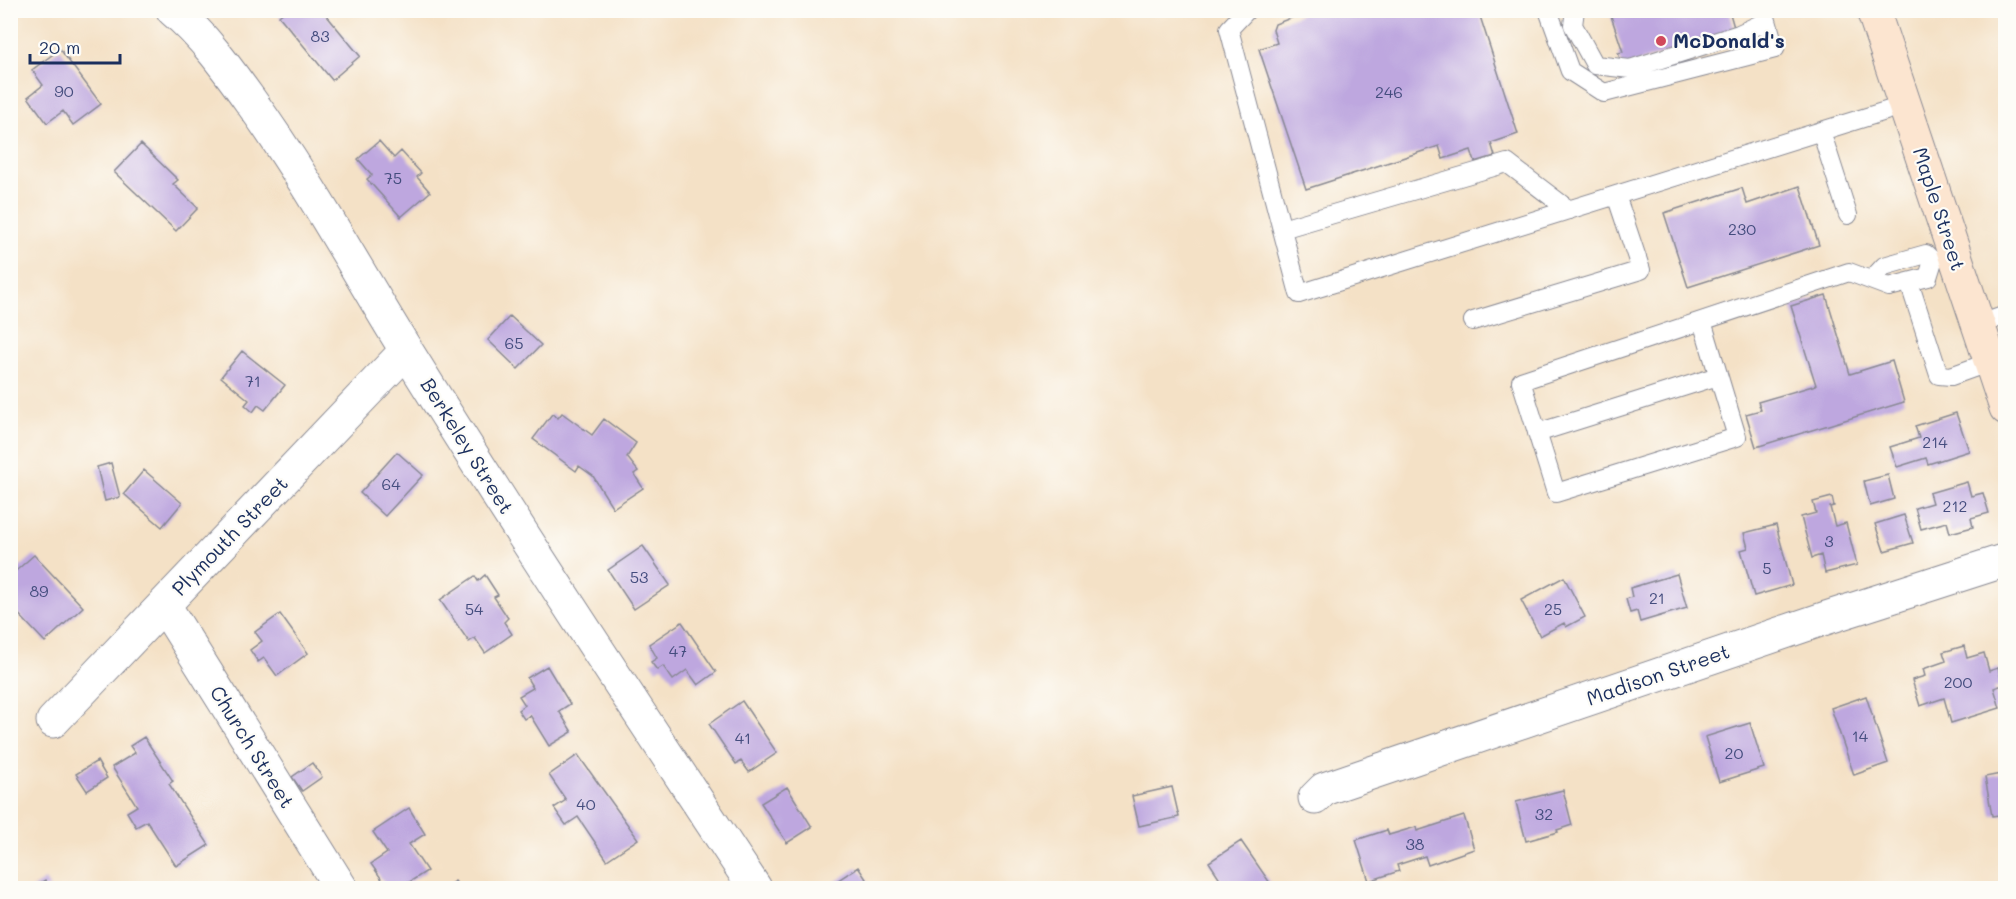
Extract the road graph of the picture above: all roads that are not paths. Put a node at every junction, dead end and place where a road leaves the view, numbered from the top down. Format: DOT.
graph roads {
  1 [pos="173,10"];
  2 [pos="1247,10"];
  3 [pos="1548,10"];
  4 [pos="1873,10"];
  5 [pos="1572,15"];
  6 [pos="1765,16"];
  7 [pos="1905,105"];
  8 [pos="1821,131"];
  9 [pos="1616,195"];
  10 [pos="1569,210"];
  11 [pos="1848,215"];
  12 [pos="1282,229"];
  13 [pos="1944,257"];
  14 [pos="1871,280"];
  15 [pos="1909,282"];
  16 [pos="1991,320"];
  17 [pos="1473,321"];
  18 [pos="1702,321"];
  19 [pos="406,351"];
  20 [pos="1990,362"];
  21 [pos="1718,376"];
  22 [pos="2006,408"];
  23 [pos="1538,433"];
  24 [pos="2006,560"];
  25 [pos="164,605"];
  26 [pos="53,721"];
  27 [pos="1315,798"];
  28 [pos="341,888"];
  29 [pos="755,888"];
  1 -- 19 [label="street, Berkeley Street"];
  2 -- 12 [label="lane"];
  3 -- 6 [label="lane"];
  4 -- 7 [label="main road, Maple Street"];
  5 -- 6 [label="lane"];
  7 -- 8 [label="lane"];
  7 -- 13 [label="main road, Maple Street"];
  8 -- 9 [label="lane"];
  8 -- 11 [label="lane"];
  9 -- 10 [label="lane"];
  9 -- 17 [label="lane"];
  10 -- 12 [label="lane"];
  10 -- 12 [label="lane"];
  13 -- 14 [label="lane"];
  13 -- 15 [label="lane"];
  13 -- 16 [label="main road, Maple Street"];
  14 -- 15 [label="lane"];
  14 -- 18 [label="lane"];
  15 -- 20 [label="lane"];
  16 -- 20 [label="main road, Maple Street"];
  18 -- 21 [label="lane"];
  18 -- 23 [label="lane"];
  19 -- 25 [label="street, Plymouth Street"];
  19 -- 29 [label="street, Berkeley Street"];
  20 -- 22 [label="main road, Maple Street"];
  21 -- 23 [label="lane"];
  21 -- 23 [label="lane"];
  24 -- 27 [label="street, Madison Street"];
  25 -- 26 [label="street, Plymouth Street"];
  25 -- 28 [label="street, Church Street"];
}
